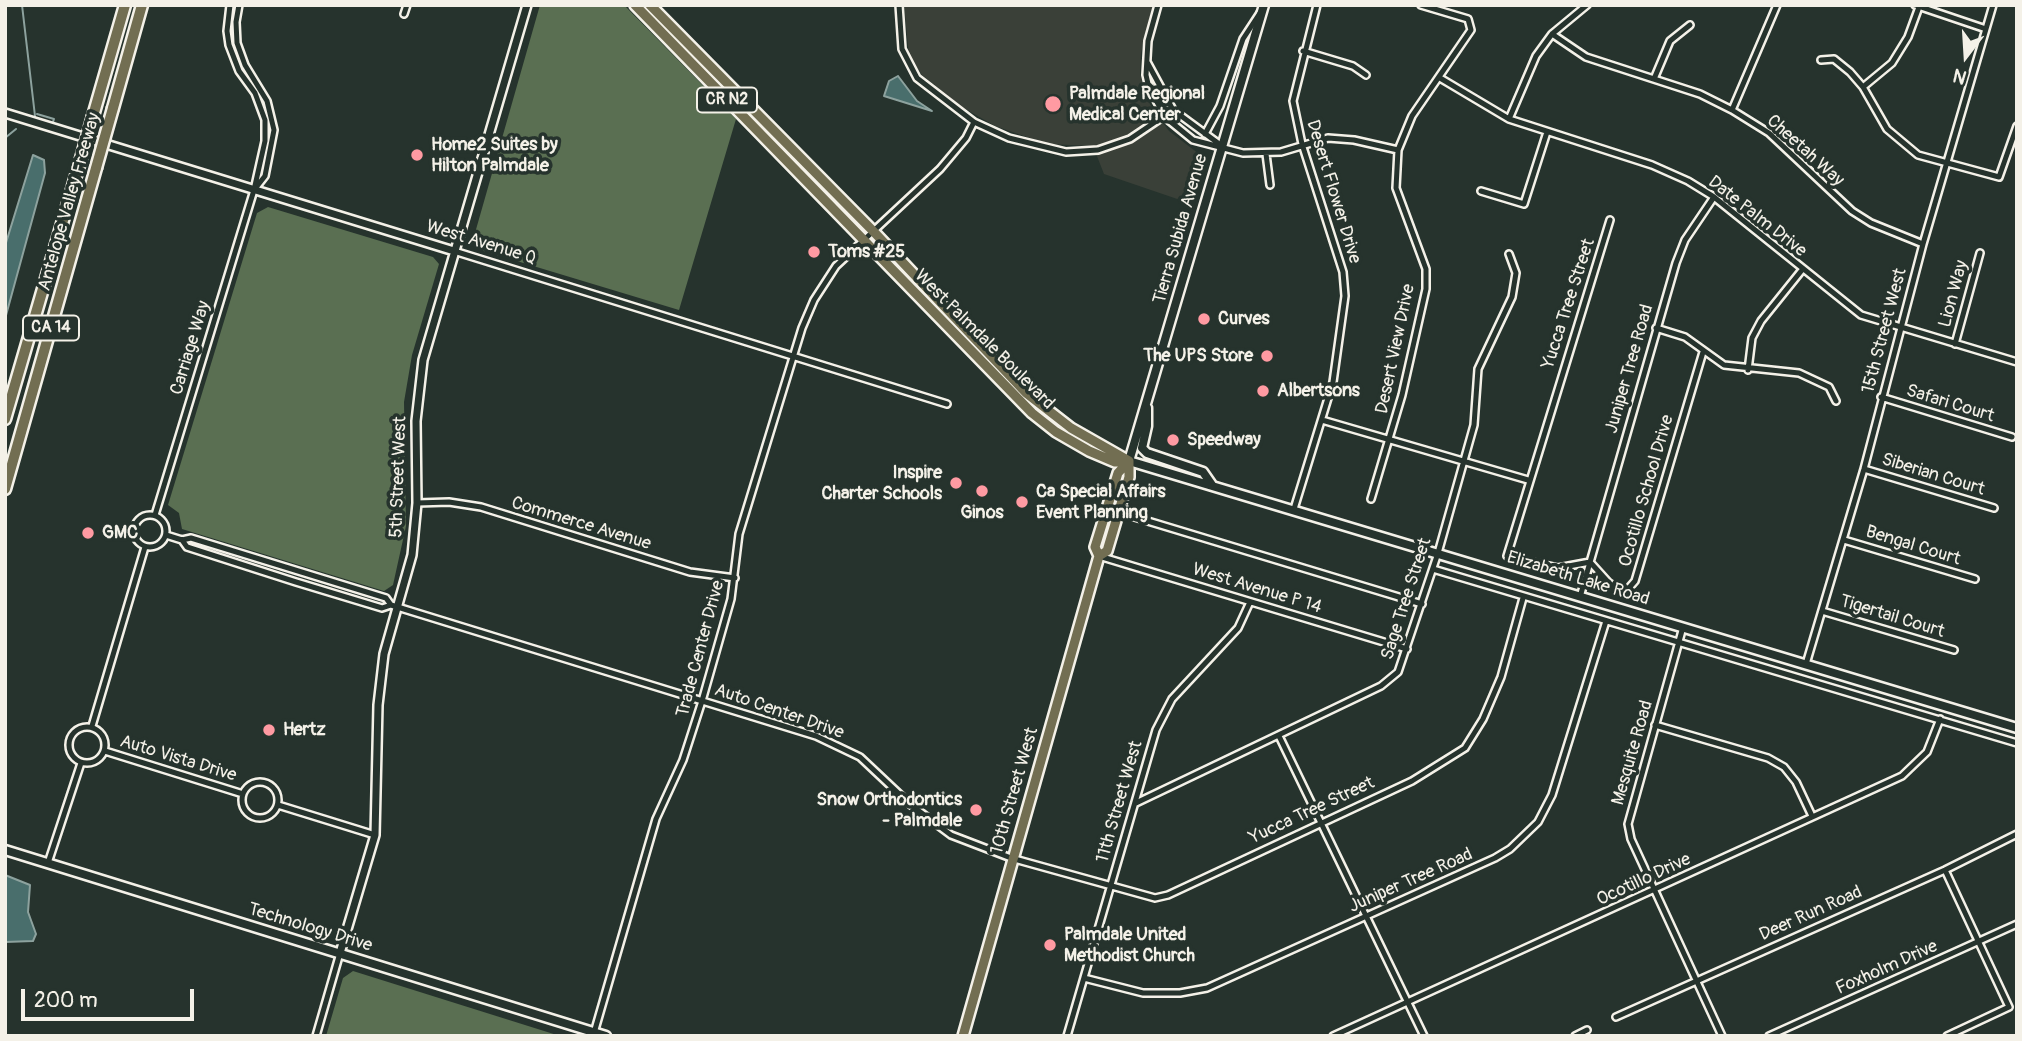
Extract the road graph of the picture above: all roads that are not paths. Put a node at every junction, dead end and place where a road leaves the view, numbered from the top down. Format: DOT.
graph roads {
  1 [pos="125,5"];
  2 [pos="142,5"];
  3 [pos="230,5"];
  4 [pos="239,5"];
  5 [pos="407,5"];
  6 [pos="527,5"];
  7 [pos="635,5"];
  8 [pos="650,5"];
  9 [pos="899,5"];
  10 [pos="1158,5"];
  11 [pos="1317,5"];
  12 [pos="1421,5"];
  13 [pos="1587,5"];
  14 [pos="1777,5"];
  15 [pos="1993,5"];
  16 [pos="1264,6"];
  17 [pos="1917,6"];
  18 [pos="404,14"];
  19 [pos="668,24"];
  20 [pos="1690,24"];
  21 [pos="1986,29"];
  22 [pos="235,30"];
  23 [pos="226,31"];
  24 [pos="661,32"];
  25 [pos="1552,34"];
  26 [pos="1303,51"];
  27 [pos="1821,60"];
  28 [pos="1147,62"];
  29 [pos="1366,75"];
  30 [pos="253,77"];
  31 [pos="1440,78"];
  32 [pos="1654,79"];
  33 [pos="246,81"];
  34 [pos="1863,87"];
  35 [pos="1173,110"];
  36 [pos="1732,110"];
  37 [pos="5,113"];
  38 [pos="1166,118"];
  39 [pos="1509,120"];
  40 [pos="974,122"];
  41 [pos="2017,126"];
  42 [pos="1547,132"];
  43 [pos="1205,134"];
  44 [pos="265,141"];
  45 [pos="274,142"];
  46 [pos="1302,144"];
  47 [pos="1222,146"];
  48 [pos="1398,150"];
  49 [pos="1266,154"];
  50 [pos="1947,165"];
  51 [pos="1270,185"];
  52 [pos="254,190"];
  53 [pos="1481,191"];
  54 [pos="1714,197"];
  55 [pos="1610,220"];
  56 [pos="874,232"];
  57 [pos="863,241"];
  58 [pos="1923,244"];
  59 [pos="454,251"];
  60 [pos="1980,253"];
  61 [pos="1508,254"];
  62 [pos="1802,270"];
  63 [pos="1901,327"];
  64 [pos="1656,328"];
  65 [pos="1955,344"];
  66 [pos="1703,352"];
  67 [pos="792,357"];
  68 [pos="2017,362"];
  69 [pos="1748,370"];
  70 [pos="1031,397"];
  71 [pos="1881,397"];
  72 [pos="1147,398"];
  73 [pos="1836,401"];
  74 [pos="947,404"];
  75 [pos="1024,406"];
  76 [pos="5,419"];
  77 [pos="1322,420"];
  78 [pos="2012,437"];
  79 [pos="1389,440"];
  80 [pos="1129,461"];
  81 [pos="1463,462"];
  82 [pos="1864,469"];
  83 [pos="1528,480"];
  84 [pos="1212,485"];
  85 [pos="5,489"];
  86 [pos="1371,499"];
  87 [pos="417,503"];
  88 [pos="1994,508"];
  89 [pos="1294,509"];
  90 [pos="1118,512"];
  91 [pos="155,515"];
  92 [pos="166,535"];
  93 [pos="181,540"];
  94 [pos="1844,540"];
  95 [pos="145,547"];
  96 [pos="1438,553"];
  97 [pos="1099,556"];
  98 [pos="1590,562"];
  99 [pos="1433,569"];
  100 [pos="735,578"];
  101 [pos="1975,579"];
  102 [pos="1523,597"];
  103 [pos="1580,597"];
  104 [pos="1250,602"];
  105 [pos="1422,604"];
  106 [pos="394,606"];
  107 [pos="1822,611"];
  108 [pos="1606,621"];
  109 [pos="1683,627"];
  110 [pos="1679,643"];
  111 [pos="1407,649"];
  112 [pos="1954,650"];
  113 [pos="1806,664"];
  114 [pos="702,701"];
  115 [pos="1940,719"];
  116 [pos="2016,724"];
  117 [pos="1656,725"];
  118 [pos="92,726"];
  119 [pos="1279,736"];
  120 [pos="2017,743"];
  121 [pos="105,751"];
  122 [pos="81,762"];
  123 [pos="243,794"];
  124 [pos="1136,803"];
  125 [pos="278,805"];
  126 [pos="1812,816"];
  127 [pos="1321,821"];
  128 [pos="2017,834"];
  129 [pos="376,835"];
  130 [pos="5,849"];
  131 [pos="1012,858"];
  132 [pos="48,863"];
  133 [pos="1945,870"];
  134 [pos="1110,887"];
  135 [pos="1655,891"];
  136 [pos="1367,916"];
  137 [pos="2017,924"];
  138 [pos="1980,942"];
  139 [pos="340,953"];
  140 [pos="1084,978"];
  141 [pos="1697,981"];
  142 [pos="1408,1002"];
  143 [pos="1616,1017"];
  144 [pos="1587,1030"];
  145 [pos="593,1034"];
  146 [pos="316,1036"];
  147 [pos="606,1036"];
  148 [pos="963,1036"];
  149 [pos="1067,1036"];
  150 [pos="1333,1036"];
  151 [pos="1424,1036"];
  152 [pos="1575,1036"];
  153 [pos="1722,1036"];
  154 [pos="1769,1036"];
  155 [pos="1947,1036"];
  1 -- 76 [label="highway, Antelope Valley Freeway / CA 14, bridge"];
  2 -- 85 [label="highway, Antelope Valley Freeway / CA 14, bridge"];
  3 -- 23 [label="street"];
  4 -- 22 [label="street"];
  5 -- 18 [label="street"];
  6 -- 59 [label="street, 5th Street West"];
  7 -- 24 [label="main road, West Palmdale Boulevard / CR N2"];
  8 -- 19 [label="main road, West Palmdale Boulevard / CR N2"];
  9 -- 40 [label="street"];
  10 -- 28 [label="street"];
  11 -- 26 [label="street, Desert Flower Drive"];
  12 -- 31 [label="street, Desert View Drive"];
  13 -- 25 [label="street"];
  14 -- 36 [label="street"];
  15 -- 21 [label="street, 15th Street West"];
  16 -- 43 [label="street"];
  16 -- 47 [label="main road, Tierra Subida Avenue"];
  17 -- 21 [label="street"];
  17 -- 34 [label="street"];
  19 -- 24 [label="main road"];
  19 -- 56 [label="main road, West Palmdale Boulevard / CR N2"];
  20 -- 32 [label="street"];
  21 -- 50 [label="street, 15th Street West"];
  22 -- 23 [label="street"];
  22 -- 30 [label="street"];
  23 -- 33 [label="street"];
  24 -- 57 [label="main road, West Palmdale Boulevard / CR N2"];
  25 -- 32 [label="street, Cheetah Way"];
  25 -- 39 [label="street"];
  26 -- 29 [label="street"];
  26 -- 46 [label="street, Desert Flower Drive"];
  27 -- 34 [label="street"];
  28 -- 35 [label="street"];
  28 -- 38 [label="street"];
  30 -- 33 [label="street"];
  30 -- 45 [label="street"];
  31 -- 39 [label="street, Date Palm Drive"];
  31 -- 48 [label="street, Desert View Drive"];
  32 -- 36 [label="street, Cheetah Way"];
  33 -- 44 [label="street"];
  34 -- 50 [label="street"];
  35 -- 38 [label="street"];
  35 -- 43 [label="street"];
  36 -- 58 [label="street, Cheetah Way"];
  37 -- 52 [label="street, West Avenue Q"];
  38 -- 40 [label="street"];
  38 -- 47 [label="street"];
  39 -- 42 [label="street, Date Palm Drive"];
  40 -- 56 [label="street, Trade Center Drive"];
  41 -- 50 [label="street"];
  42 -- 53 [label="street"];
  42 -- 54 [label="street, Date Palm Drive"];
  43 -- 47 [label="street"];
  44 -- 45 [label="street"];
  44 -- 52 [label="street"];
  45 -- 52 [label="street"];
  46 -- 48 [label="street"];
  46 -- 49 [label="street"];
  46 -- 77 [label="street, Desert Flower Drive"];
  47 -- 49 [label="street"];
  47 -- 72 [label="main road, Tierra Subida Avenue"];
  48 -- 79 [label="street, Desert View Drive"];
  49 -- 51 [label="street"];
  50 -- 58 [label="street, 15th Street West"];
  52 -- 59 [label="street, West Avenue Q"];
  52 -- 91 [label="street, Carriage Way"];
  54 -- 62 [label="street, Date Palm Drive"];
  54 -- 64 [label="street, Juniper Tree Road"];
  55 -- 83 [label="street, Yucca Tree Street"];
  56 -- 57 [label="street, Trade Center Drive"];
  56 -- 70 [label="main road, West Palmdale Boulevard / CR N2"];
  57 -- 67 [label="street, Trade Center Drive"];
  57 -- 75 [label="main road, West Palmdale Boulevard / CR N2"];
  58 -- 63 [label="street, 15th Street West"];
  59 -- 67 [label="street, West Avenue Q"];
  59 -- 87 [label="street, 5th Street West"];
  60 -- 65 [label="street, Lion Way"];
  61 -- 81 [label="street, Sage Tree Street"];
  62 -- 63 [label="street, Date Palm Drive"];
  62 -- 69 [label="street"];
  63 -- 65 [label="street, Date Palm Drive"];
  63 -- 71 [label="street, 15th Street West"];
  64 -- 66 [label="street"];
  64 -- 98 [label="street, Juniper Tree Road"];
  65 -- 68 [label="street, Date Palm Drive"];
  66 -- 69 [label="street"];
  66 -- 98 [label="street, Ocotillo School Drive"];
  67 -- 74 [label="street, West Avenue Q"];
  67 -- 100 [label="street, Trade Center Drive"];
  69 -- 73 [label="street"];
  70 -- 75 [label="main road"];
  70 -- 80 [label="main road, West Palmdale Boulevard / CR N2"];
  71 -- 78 [label="street, Safari Court"];
  71 -- 82 [label="street, 15th Street West"];
  72 -- 80 [label="main road, Tierra Subida Avenue"];
  72 -- 84 [label="main road"];
  75 -- 80 [label="main road, West Palmdale Boulevard / CR N2"];
  77 -- 79 [label="street"];
  77 -- 89 [label="street, Desert Flower Drive"];
  79 -- 81 [label="street"];
  79 -- 86 [label="street, Desert View Drive"];
  80 -- 84 [label="main road, Elizabeth Lake Road / CR N2"];
  80 -- 90 [label="main road, 10th Street West"];
  80 -- 97 [label="main road, 10th Street West"];
  81 -- 83 [label="street"];
  81 -- 96 [label="street, Sage Tree Street"];
  82 -- 88 [label="street, Siberian Court"];
  82 -- 94 [label="street, 15th Street West"];
  83 -- 98 [label="street, Yucca Tree Street"];
  84 -- 89 [label="main road, Elizabeth Lake Road / CR N2"];
  87 -- 100 [label="street, Commerce Avenue"];
  87 -- 106 [label="street, 5th Street West"];
  89 -- 96 [label="main road, Elizabeth Lake Road / CR N2"];
  90 -- 97 [label="main road, 10th Street West"];
  90 -- 105 [label="street, West Avenue P 14"];
  91 -- 92 [label="street"];
  91 -- 95 [label="street"];
  92 -- 93 [label="street, Auto Center Drive"];
  92 -- 95 [label="street"];
  93 -- 106 [label="street, Auto Center Drive"];
  93 -- 106 [label="street, Auto Center Drive"];
  94 -- 101 [label="street, Bengal Court"];
  94 -- 107 [label="street, 15th Street West"];
  95 -- 118 [label="street"];
  96 -- 99 [label="street, Sage Tree Street"];
  96 -- 103 [label="main road, Elizabeth Lake Road / CR N2"];
  97 -- 104 [label="street, West Avenue P 14"];
  97 -- 131 [label="main road, 10th Street West"];
  98 -- 103 [label="street, Juniper Tree Road"];
  99 -- 102 [label="street"];
  99 -- 105 [label="street, Sage Tree Street"];
  100 -- 114 [label="street, Trade Center Drive"];
  102 -- 108 [label="street"];
  102 -- 127 [label="street, Yucca Tree Street"];
  103 -- 109 [label="main road, Elizabeth Lake Road / CR N2"];
  104 -- 111 [label="street, West Avenue P 14"];
  104 -- 124 [label="street, 11th Street West"];
  105 -- 111 [label="street, Sage Tree Street"];
  106 -- 114 [label="street, Auto Center Drive"];
  106 -- 129 [label="street, 5th Street West"];
  107 -- 112 [label="street, Tigertail Court"];
  107 -- 113 [label="street, 15th Street West"];
  108 -- 110 [label="street"];
  108 -- 136 [label="street, Juniper Tree Road"];
  109 -- 110 [label="street, Mesquite Road"];
  109 -- 113 [label="main road, Elizabeth Lake Road / CR N2"];
  110 -- 115 [label="street"];
  110 -- 117 [label="street, Mesquite Road"];
  111 -- 119 [label="street, Sage Tree Street"];
  113 -- 116 [label="main road, Elizabeth Lake Road / CR N2"];
  114 -- 131 [label="street, Auto Center Drive"];
  114 -- 145 [label="street, Trade Center Drive"];
  115 -- 120 [label="street"];
  115 -- 126 [label="street, Ocotillo Drive"];
  117 -- 126 [label="street"];
  117 -- 135 [label="street, Mesquite Road"];
  118 -- 121 [label="street"];
  118 -- 122 [label="street"];
  119 -- 124 [label="street, Sage Tree Street"];
  119 -- 127 [label="street"];
  121 -- 122 [label="street"];
  121 -- 123 [label="street, Auto Vista Drive"];
  122 -- 132 [label="street"];
  123 -- 125 [label="street, Auto Vista Drive"];
  123 -- 125 [label="street, Auto Vista Drive"];
  124 -- 134 [label="street, 11th Street West"];
  125 -- 129 [label="street"];
  126 -- 135 [label="street, Ocotillo Drive"];
  127 -- 134 [label="street, Yucca Tree Street"];
  127 -- 136 [label="street"];
  128 -- 133 [label="street, Deer Run Road"];
  129 -- 139 [label="street, 5th Street West"];
  130 -- 132 [label="main road, Technology Drive"];
  131 -- 134 [label="street, Yucca Tree Street"];
  131 -- 148 [label="main road, 10th Street West"];
  132 -- 139 [label="main road, Technology Drive"];
  133 -- 138 [label="street"];
  133 -- 141 [label="street, Deer Run Road"];
  134 -- 140 [label="street, 11th Street West"];
  135 -- 141 [label="street, Mesquite Road"];
  135 -- 142 [label="street, Ocotillo Drive"];
  136 -- 140 [label="street, Juniper Tree Road"];
  136 -- 142 [label="street"];
  137 -- 138 [label="street, Foxholm Drive"];
  138 -- 154 [label="street, Foxholm Drive"];
  138 -- 155 [label="street"];
  139 -- 145 [label="main road, Technology Drive"];
  139 -- 146 [label="street, 5th Street West"];
  140 -- 149 [label="street, 11th Street West"];
  141 -- 143 [label="street, Deer Run Road"];
  141 -- 153 [label="street, Mesquite Road"];
  142 -- 150 [label="street, Ocotillo Drive"];
  142 -- 151 [label="street"];
  144 -- 152 [label="street"];
  145 -- 147 [label="main road, Technology Drive"];
}
